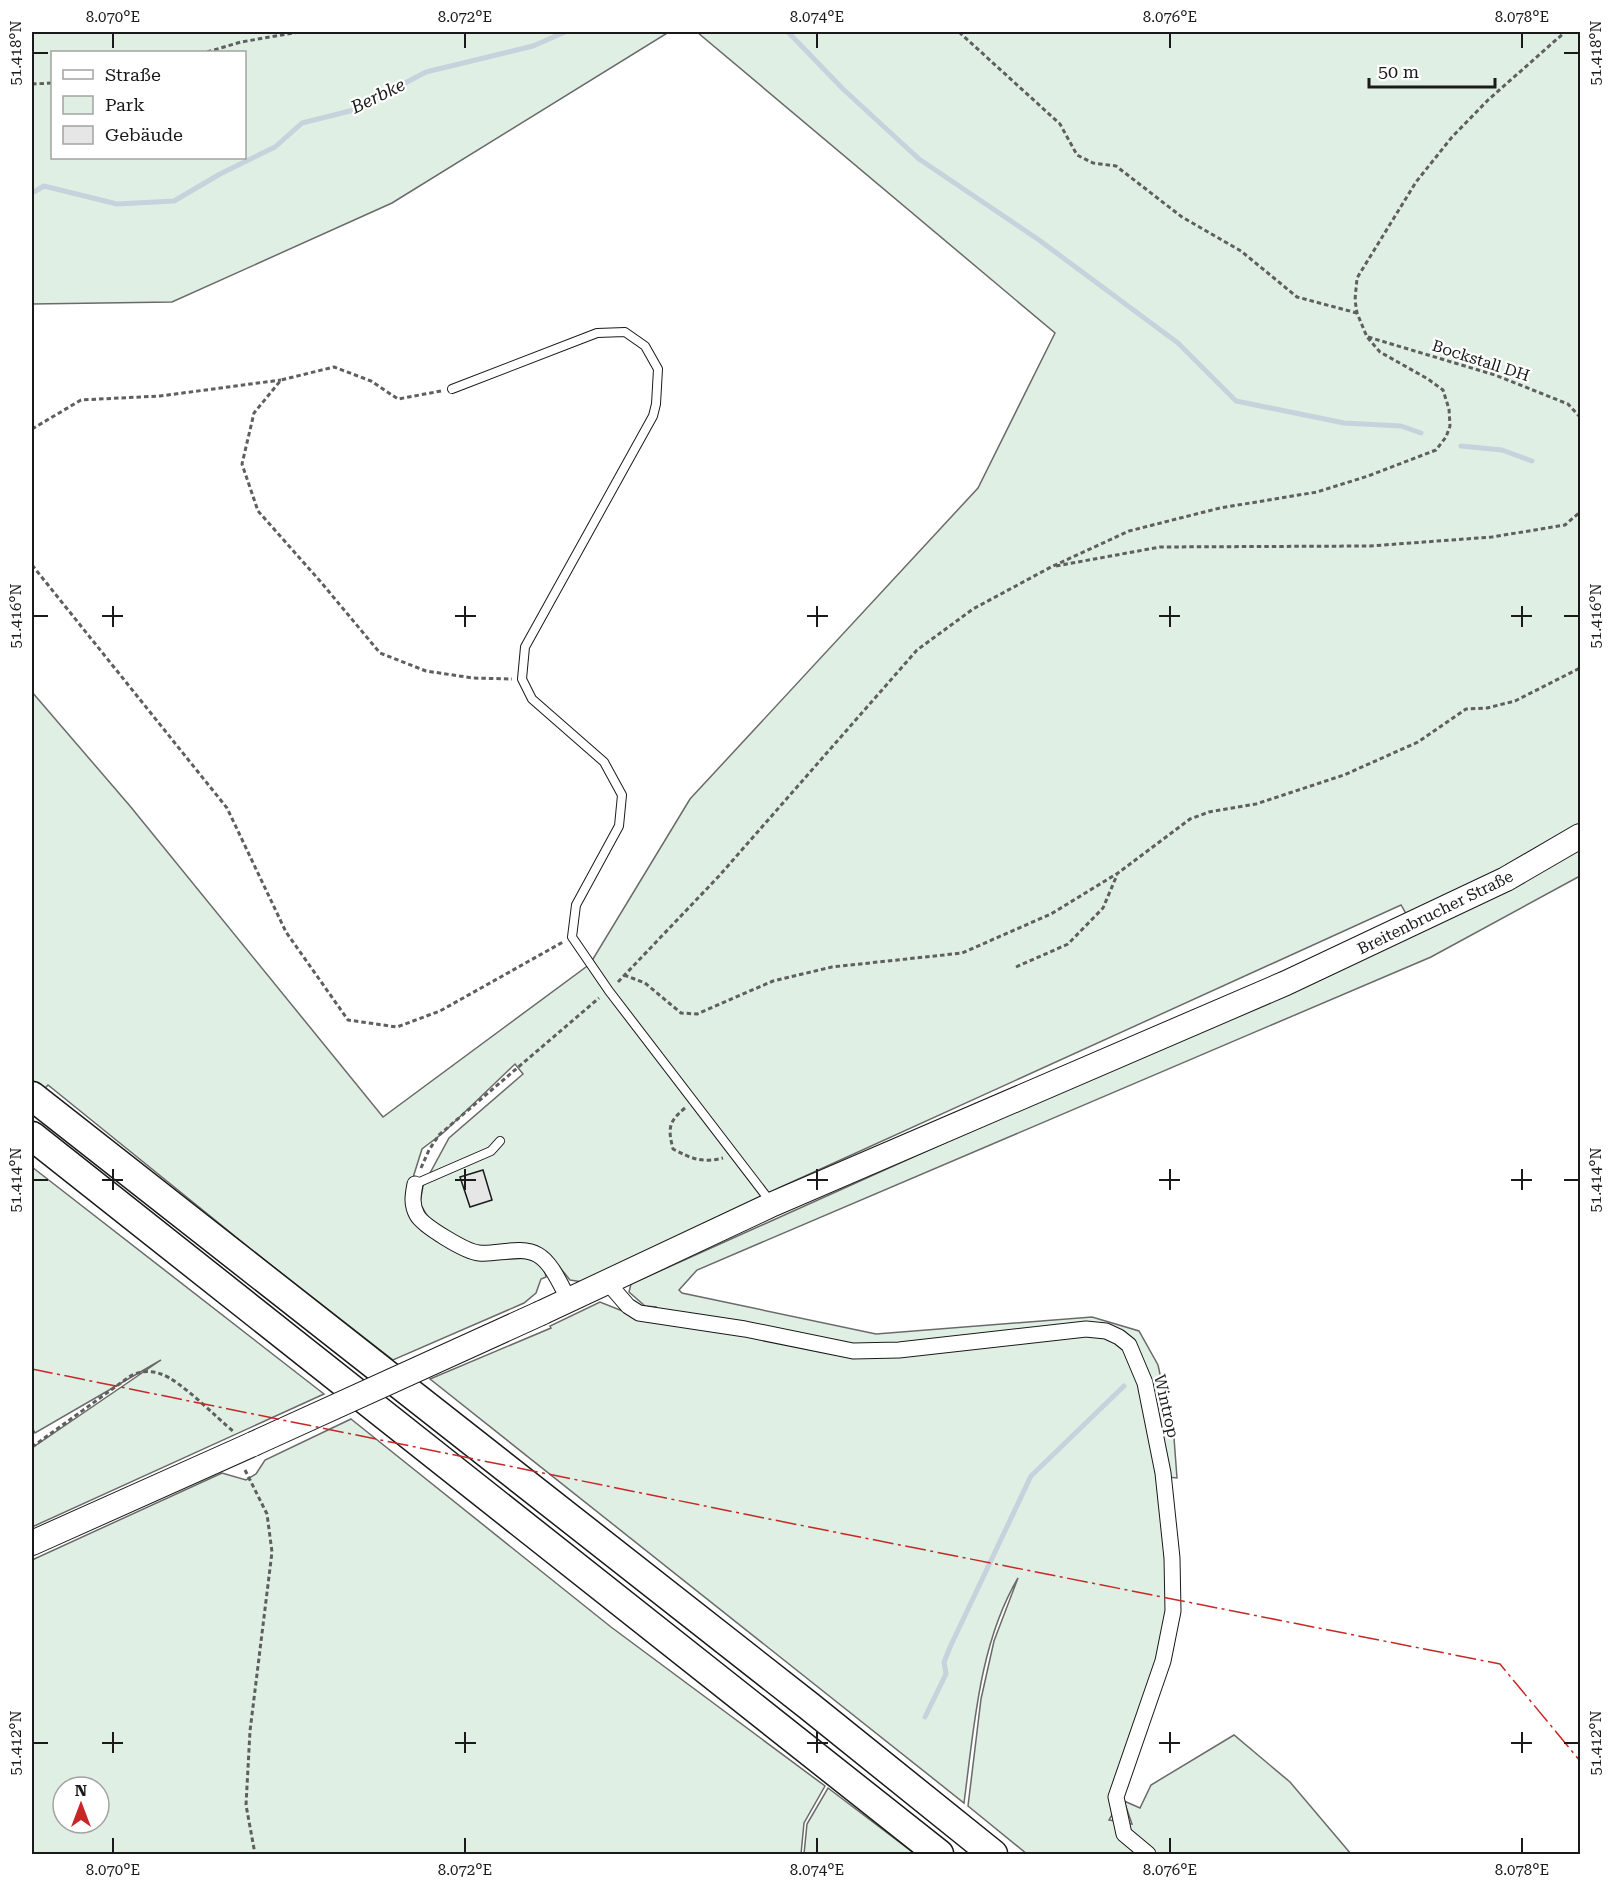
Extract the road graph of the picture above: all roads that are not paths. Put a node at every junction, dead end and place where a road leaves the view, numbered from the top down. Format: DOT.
graph roads {
  1 [pos="452,389"];
  2 [pos="1581,836"];
  3 [pos="32,1096"];
  4 [pos="32,1136"];
  5 [pos="500,1141"];
  6 [pos="415,1184"];
  7 [pos="773,1204"];
  8 [pos="608,1283"];
  9 [pos="569,1300"];
  10 [pos="32,1543"];
  11 [pos="939,1854"];
  12 [pos="993,1854"];
  13 [pos="1148,1854"];
  1 -- 7 [label="lane"];
  2 -- 7 [label="main road, Breitenbrucher Straße"];
  3 -- 12 [label="highway"];
  4 -- 11 [label="highway"];
  5 -- 6 [label="lane"];
  6 -- 9 [label="street"];
  7 -- 8 [label="main road, Breitenbrucher Straße"];
  8 -- 9 [label="main road, Breitenbrucher Straße"];
  8 -- 13 [label="street, Wintrop"];
  9 -- 10 [label="main road, Breitenbrucher Straße, bridge"];
}
